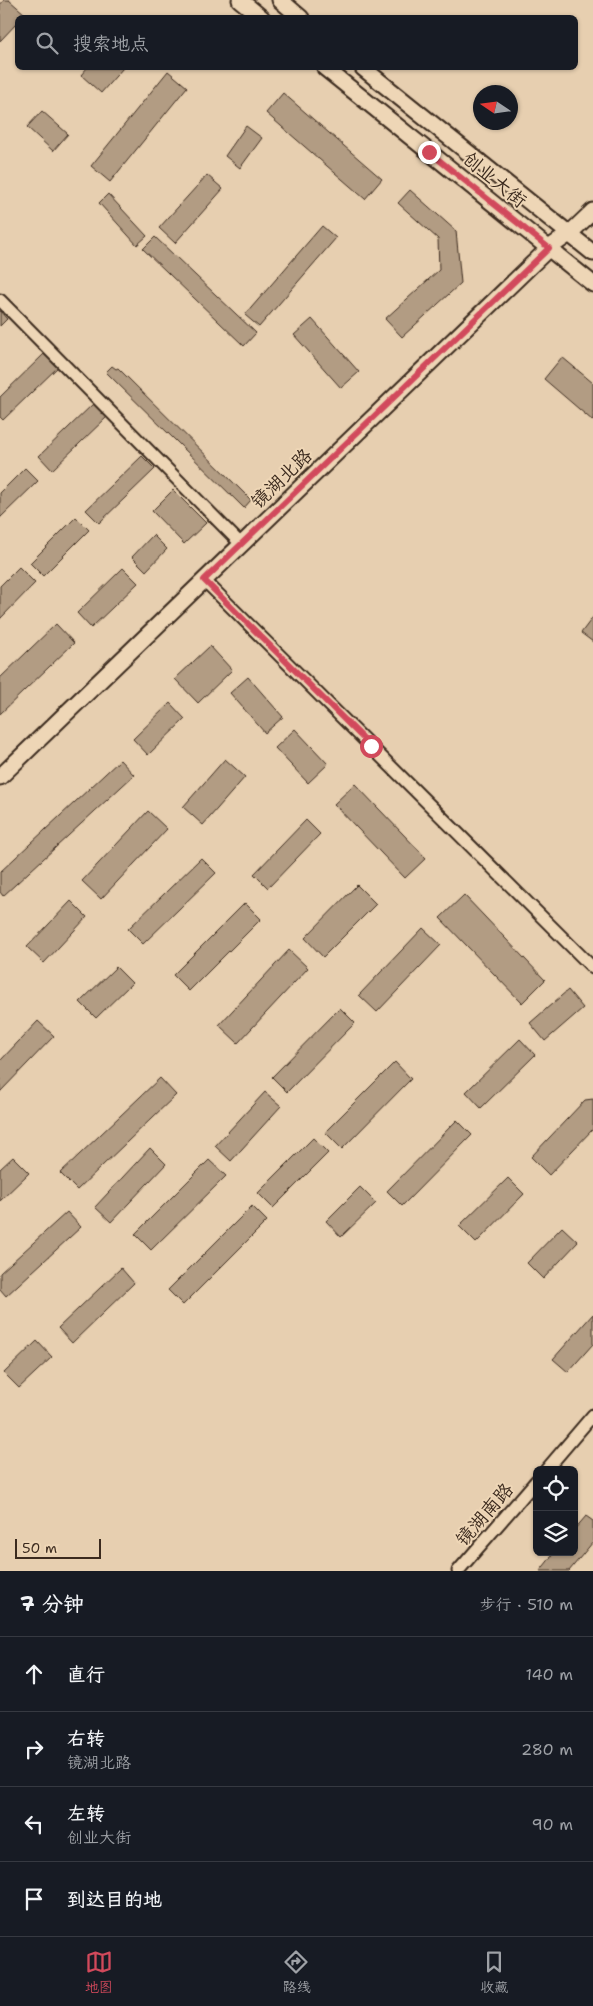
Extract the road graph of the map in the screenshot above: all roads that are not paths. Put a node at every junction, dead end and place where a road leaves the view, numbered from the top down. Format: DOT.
graph roads {
  1 [pos="240,0"];
  2 [pos="280,0"];
  3 [pos="258,15"];
  4 [pos="298,15"];
  5 [pos="327,70"];
  6 [pos="365,70"];
  7 [pos="593,211"];
  8 [pos="569,234"];
  9 [pos="549,248"];
  10 [pos="593,253"];
  11 [pos="593,284"];
  12 [pos="0,300"];
  13 [pos="241,544"];
  14 [pos="204,580"];
  15 [pos="0,777"];
  16 [pos="593,968"];
  17 [pos="593,1415"];
  18 [pos="549,1466"];
  19 [pos="533,1485"];
  20 [pos="458,1571"];
  1 -- 3 [label="street"];
  2 -- 4 [label="street"];
  5 -- 9 [label="street, 创业大街"];
  6 -- 8 [label="street, 创业大街"];
  7 -- 8 [label="street, 镜湖北路"];
  8 -- 9 [label="street, 镜湖北路"];
  8 -- 10 [label="street, 创业大街"];
  9 -- 11 [label="street, 创业大街"];
  9 -- 13 [label="street, 镜湖北路"];
  12 -- 13 [label="street"];
  13 -- 14 [label="street, 镜湖北路"];
  14 -- 15 [label="street, 镜湖北路"];
  14 -- 16 [label="street"];
  17 -- 18 [label="street"];
  19 -- 20 [label="street, 镜湖南路"];
}
